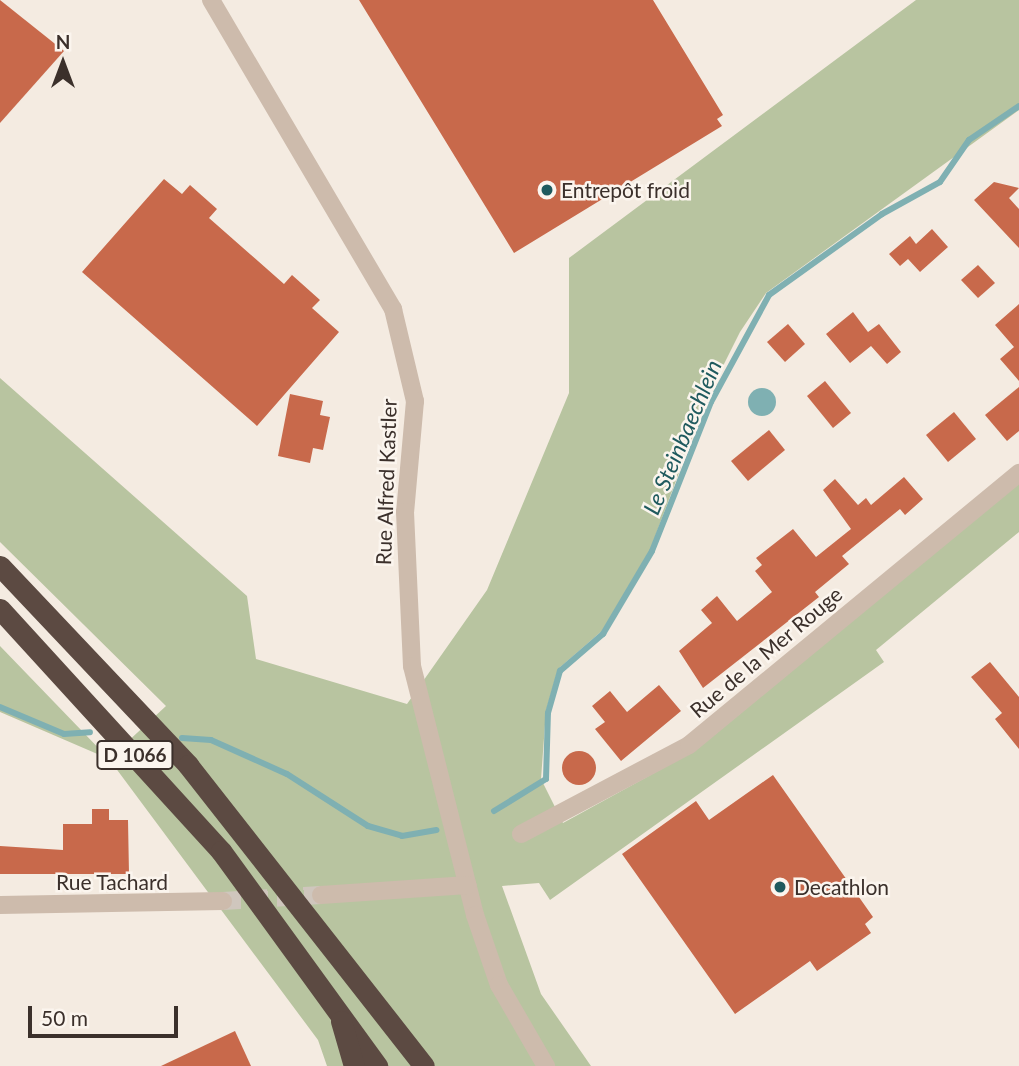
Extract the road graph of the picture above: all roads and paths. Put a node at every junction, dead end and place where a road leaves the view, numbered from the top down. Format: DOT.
graph roads {
  1 [pos="211,0"];
  2 [pos="1019,473"];
  3 [pos="0,566"];
  4 [pos="0,609"];
  5 [pos="521,834"];
  6 [pos="468,885"];
  7 [pos="321,895"];
  8 [pos="223,901"];
  9 [pos="0,905"];
  10 [pos="356,977"];
  11 [pos="340,1012"];
  12 [pos="354,1066"];
  13 [pos="377,1066"];
  14 [pos="410,1066"];
  15 [pos="424,1066"];
  16 [pos="546,1066"];
  1 -- 6 [label="street, Rue Alfred Kastler"];
  2 -- 5 [label="street, Rue de la Mer Rouge"];
  3 -- 10 [label="highway, D 1066"];
  4 -- 11 [label="highway, D 1066"];
  6 -- 7 [label="street"];
  6 -- 16 [label="street, Rue Alfred Kastler"];
  8 -- 9 [label="street, Rue Tachard"];
  10 -- 14 [label="highway, D 1066"];
  10 -- 15 [label="highway"];
  11 -- 12 [label="highway"];
  11 -- 13 [label="highway, D 1066"];
}
